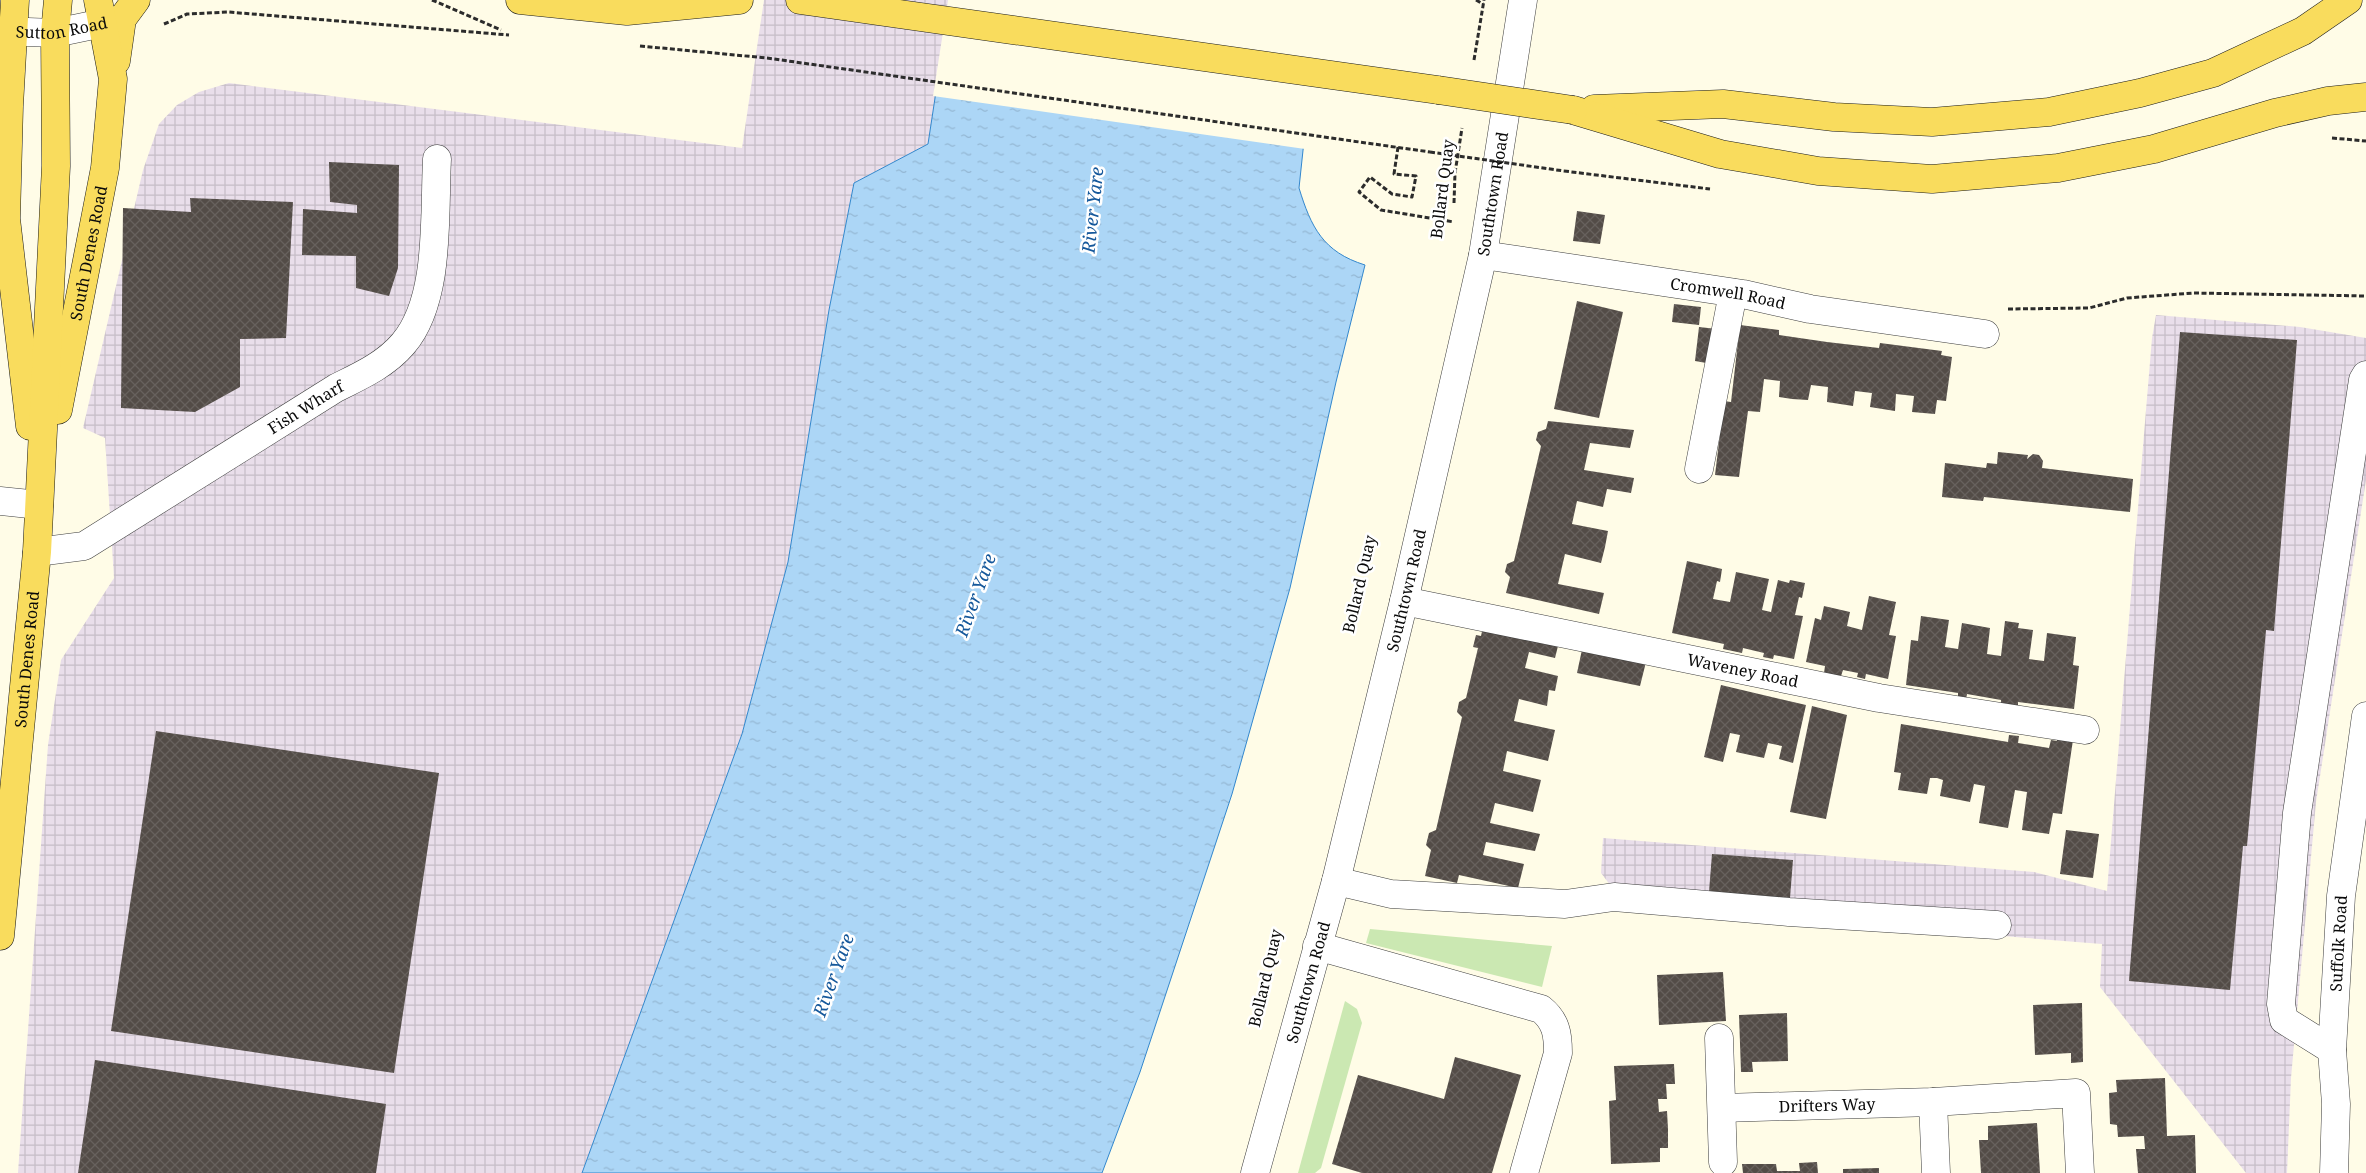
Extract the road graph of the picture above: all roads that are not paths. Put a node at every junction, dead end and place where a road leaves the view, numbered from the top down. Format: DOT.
graph roads {
  1 [pos="15,0"];
  2 [pos="58,0"];
  3 [pos="520,0"];
  4 [pos="739,0"];
  5 [pos="800,0"];
  6 [pos="1523,0"];
  7 [pos="2348,0"];
  8 [pos="115,10"];
  9 [pos="7,32"];
  10 [pos="55,33"];
  11 [pos="2366,97"];
  12 [pos="1573,110"];
  13 [pos="437,159"];
  14 [pos="1483,255"];
  15 [pos="1733,292"];
  16 [pos="1979,333"];
  17 [pos="2366,374"];
  18 [pos="1699,469"];
  19 [pos="0,500"];
  20 [pos="39,505"];
  21 [pos="38,552"];
  22 [pos="1404,601"];
  23 [pos="2366,716"];
  24 [pos="2085,730"];
  25 [pos="9,755"];
  26 [pos="2360,788"];
  27 [pos="1336,881"];
  28 [pos="1996,925"];
  29 [pos="0,936"];
  30 [pos="1317,946"];
  31 [pos="1719,1038"];
  32 [pos="2332,1050"];
  33 [pos="1933,1102"];
  34 [pos="1722,1108"];
  35 [pos="1723,1162"];
  36 [pos="1254,1173"];
  37 [pos="1524,1173"];
  38 [pos="1936,1173"];
  39 [pos="2080,1173"];
  40 [pos="2334,1173"];
  1 -- 9 [label="main road, South Denes Road"];
  2 -- 10 [label="main road, South Denes Road"];
  3 -- 4 [label="main road"];
  5 -- 12 [label="main road, bridge"];
  6 -- 14 [label="street, Southtown Road"];
  7 -- 12 [label="main road"];
  8 -- 10 [label="street, Sutton Road"];
  8 -- 20 [label="main road, South Denes Road"];
  9 -- 10 [label="street, Sutton Road"];
  9 -- 20 [label="main road, South Denes Road"];
  10 -- 20 [label="main road, South Denes Road"];
  11 -- 12 [label="main road"];
  13 -- 21 [label="street, Fish Wharf"];
  14 -- 15 [label="street, Cromwell Road"];
  14 -- 22 [label="street, Southtown Road"];
  15 -- 16 [label="street, Cromwell Road"];
  15 -- 18 [label="street"];
  17 -- 32 [label="street"];
  19 -- 20 [label="street"];
  20 -- 21 [label="main road, South Denes Road"];
  21 -- 25 [label="main road, South Denes Road"];
  22 -- 24 [label="street, Waveney Road"];
  22 -- 27 [label="street, Southtown Road"];
  23 -- 26 [label="street, Suffolk Road"];
  25 -- 29 [label="main road, South Denes Road"];
  26 -- 32 [label="street, Suffolk Road"];
  27 -- 28 [label="street"];
  27 -- 30 [label="street, Southtown Road"];
  30 -- 36 [label="street, Southtown Road"];
  30 -- 37 [label="street"];
  31 -- 34 [label="street"];
  32 -- 40 [label="street, Suffolk Road"];
  33 -- 34 [label="street, Drifters Way"];
  33 -- 38 [label="street"];
  33 -- 39 [label="street, Drifters Way"];
  34 -- 35 [label="street"];
}
